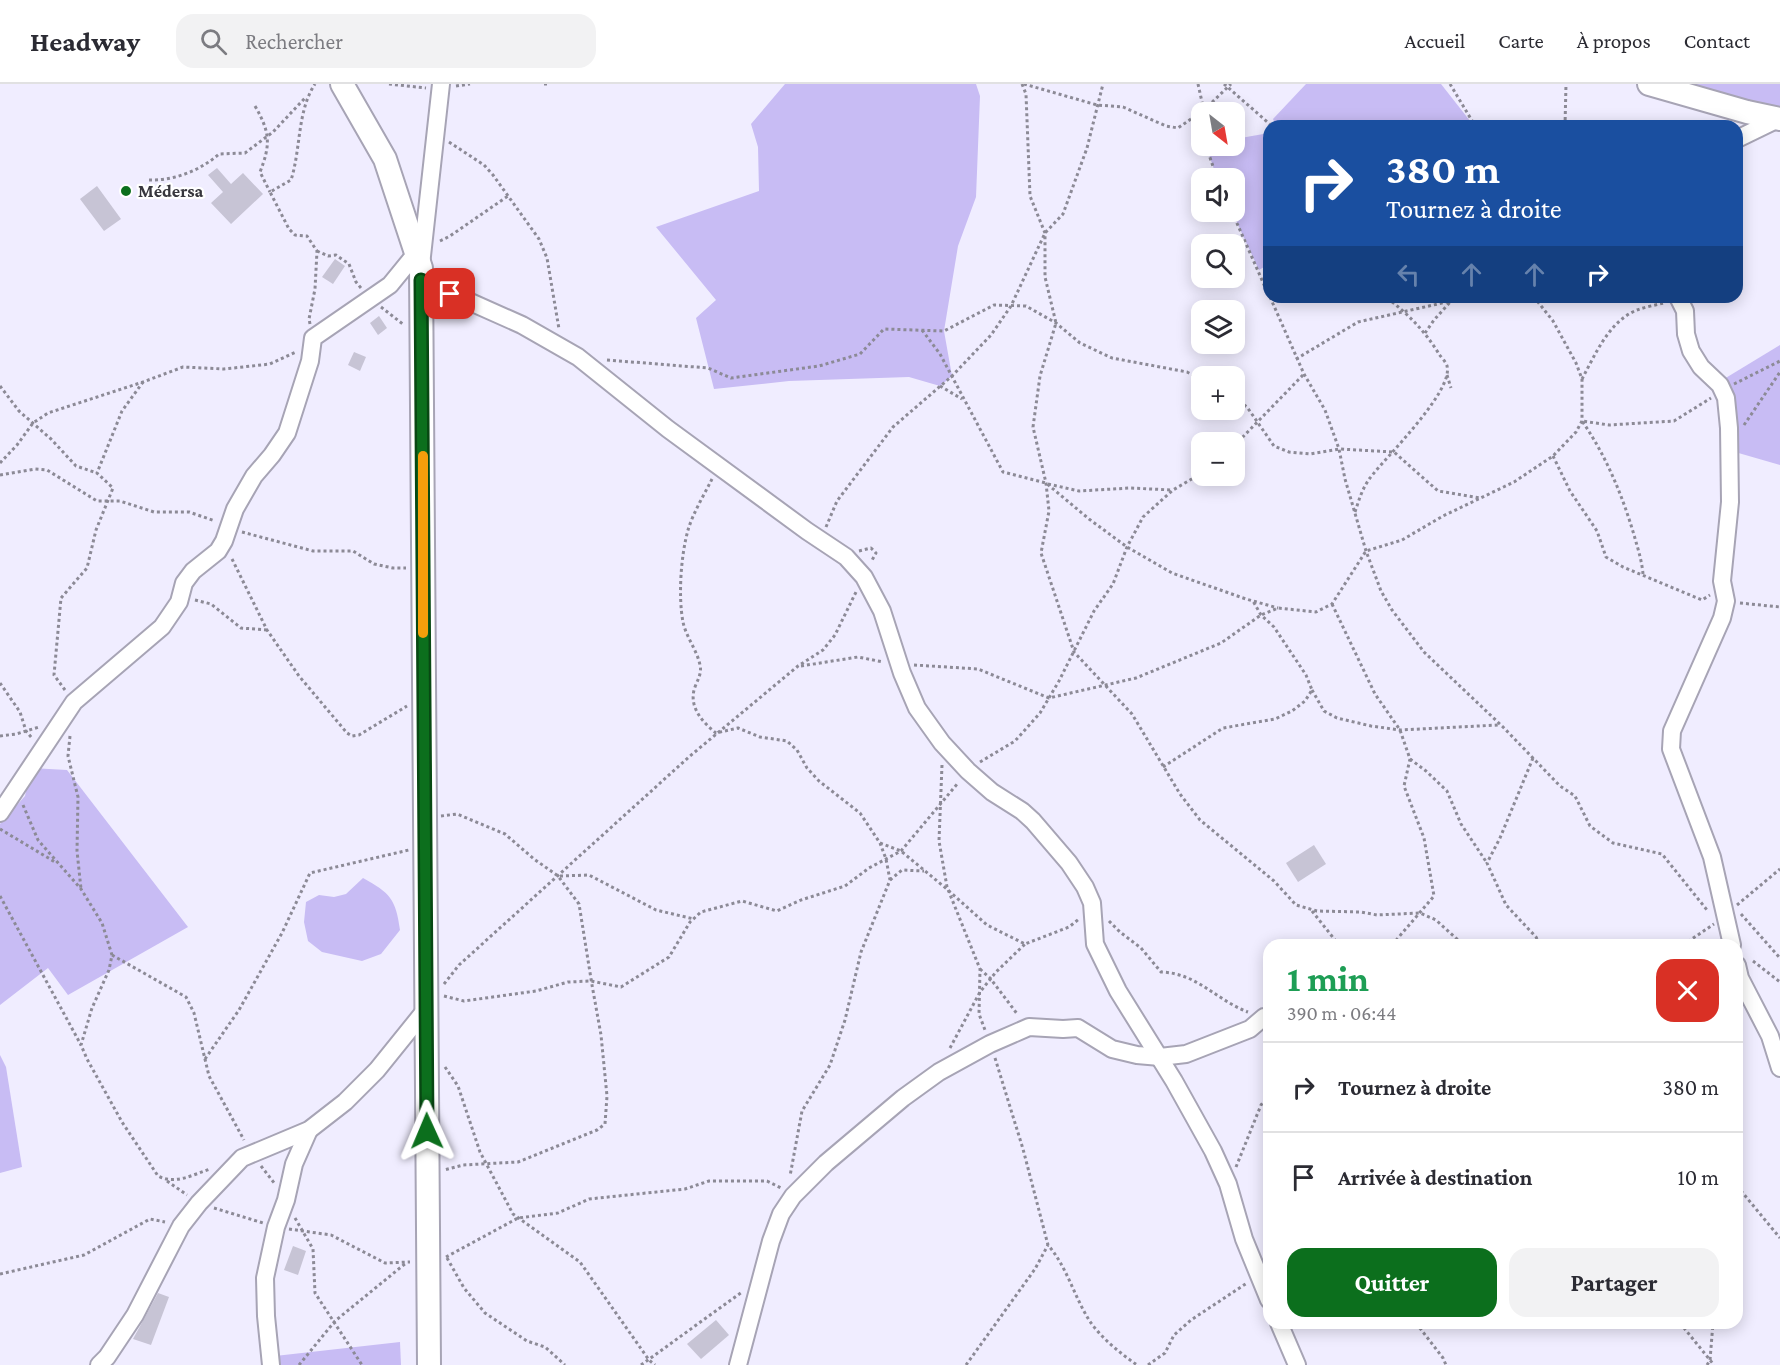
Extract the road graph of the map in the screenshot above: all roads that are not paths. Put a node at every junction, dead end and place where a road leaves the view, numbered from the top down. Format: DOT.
graph roads {
  1 [pos="342,84"];
  2 [pos="441,84"];
  3 [pos="1649,84"];
  4 [pos="1779,115"];
  5 [pos="1743,136"];
  6 [pos="421,262"];
  7 [pos="1681,303"];
  8 [pos="0,813"];
  9 [pos="1731,939"];
  10 [pos="1743,984"];
  11 [pos="431,1001"];
  12 [pos="1263,1018"];
  13 [pos="1160,1058"];
  14 [pos="1780,1068"];
  15 [pos="309,1130"];
  16 [pos="1263,1286"];
  17 [pos="1282,1329"];
  18 [pos="99,1365"];
  19 [pos="271,1365"];
  20 [pos="429,1365"];
  21 [pos="738,1365"];
  22 [pos="1297,1365"];
  1 -- 6 [label="street"];
  2 -- 6 [label="street"];
  3 -- 4 [label="street"];
  4 -- 5 [label="street"];
  6 -- 8 [label="street"];
  6 -- 11 [label="street"];
  6 -- 13 [label="street"];
  7 -- 9 [label="street"];
  10 -- 14 [label="street"];
  11 -- 15 [label="street"];
  11 -- 20 [label="street"];
  12 -- 13 [label="street"];
  13 -- 16 [label="street"];
  13 -- 21 [label="street"];
  15 -- 18 [label="street"];
  15 -- 19 [label="street"];
  17 -- 22 [label="street"];
}
